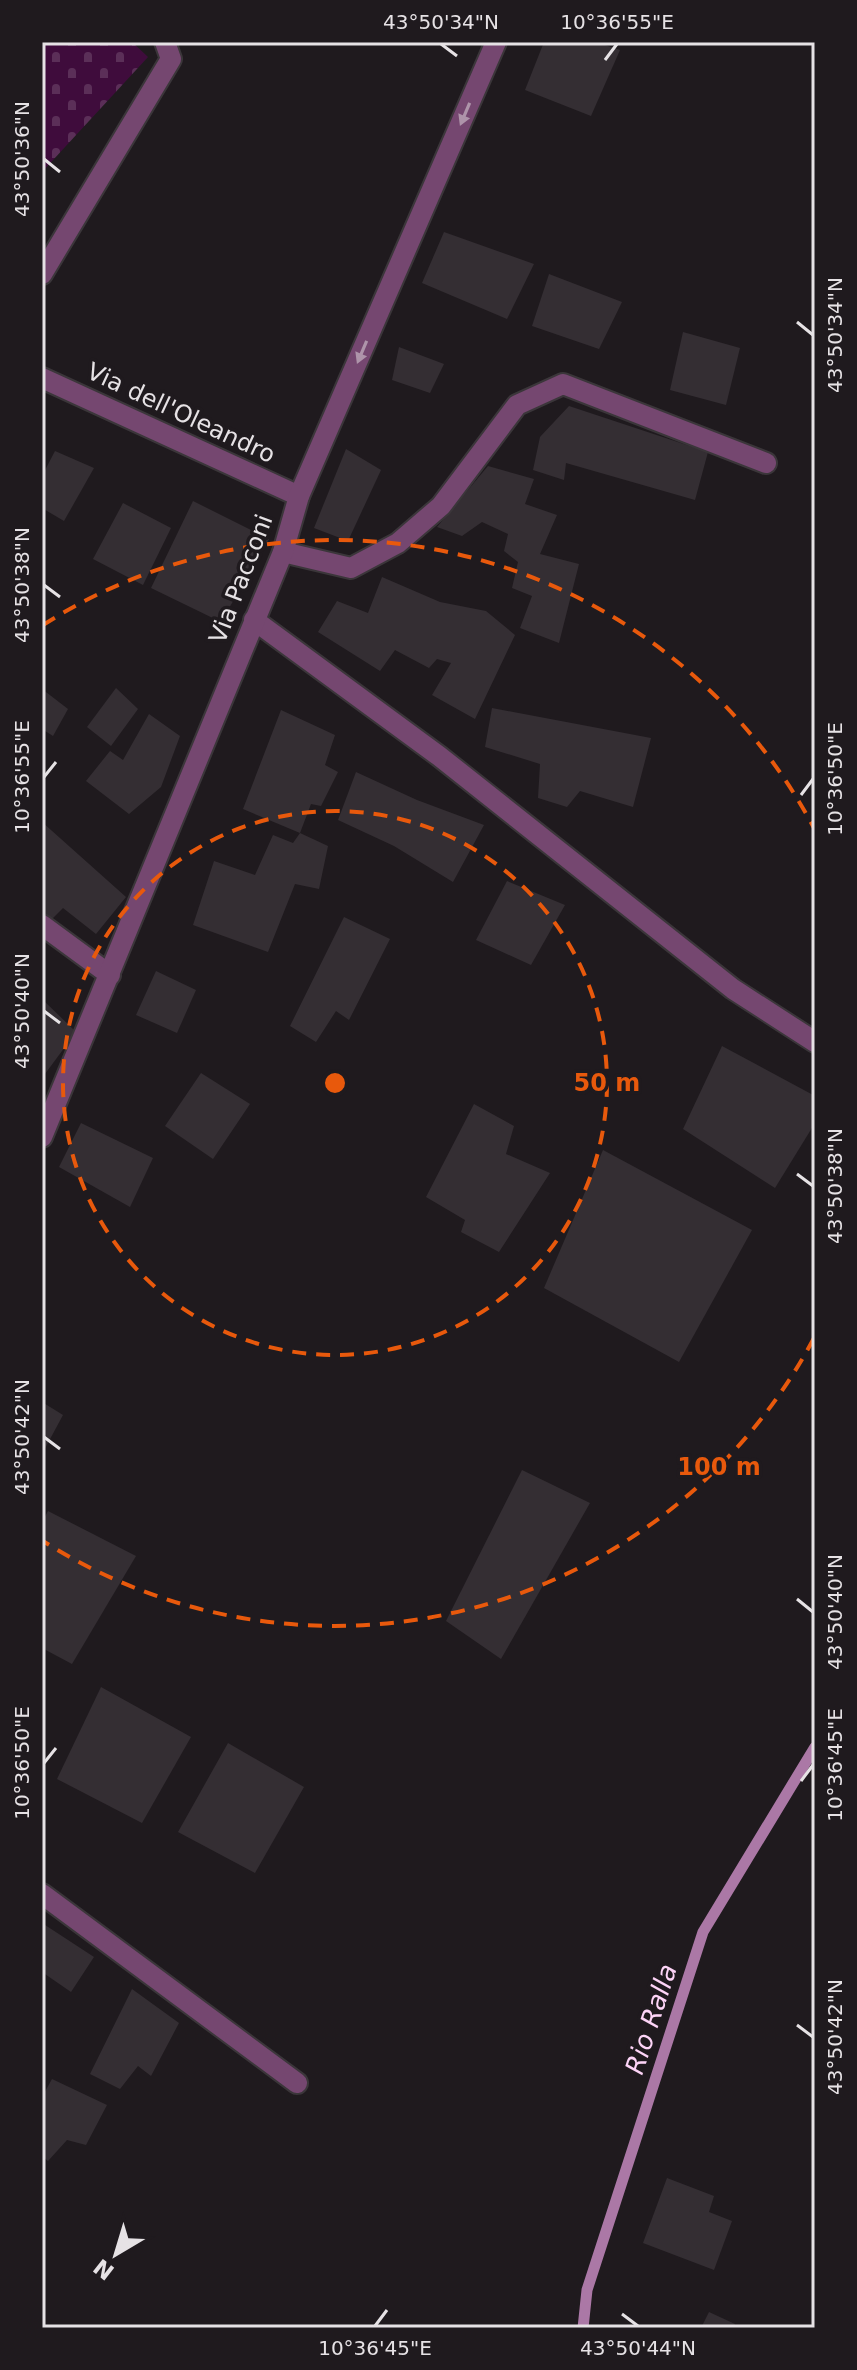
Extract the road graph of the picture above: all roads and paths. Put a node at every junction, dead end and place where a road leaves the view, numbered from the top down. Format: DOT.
graph roads {
  1 [pos="165,42"];
  2 [pos="496,42"];
  3 [pos="42,274"];
  4 [pos="42,378"];
  5 [pos="766,463"];
  6 [pos="299,496"];
  7 [pos="283,552"];
  8 [pos="254,620"];
  9 [pos="42,925"];
  10 [pos="110,975"];
  11 [pos="815,1042"];
  12 [pos="42,1137"];
  13 [pos="42,1894"];
  14 [pos="297,2083"];
  1 -- 3 [label="street"];
  2 -- 6 [label="street, Via Pacconi, one-way"];
  4 -- 6 [label="street, Via dell'Oleandro"];
  5 -- 7 [label="street"];
  6 -- 7 [label="street, Via Pacconi"];
  7 -- 8 [label="street, Via Pacconi"];
  8 -- 10 [label="street, Via Pacconi"];
  8 -- 11 [label="street"];
  9 -- 10 [label="street"];
  10 -- 12 [label="street, Via Pacconi"];
  13 -- 14 [label="street"];
}
